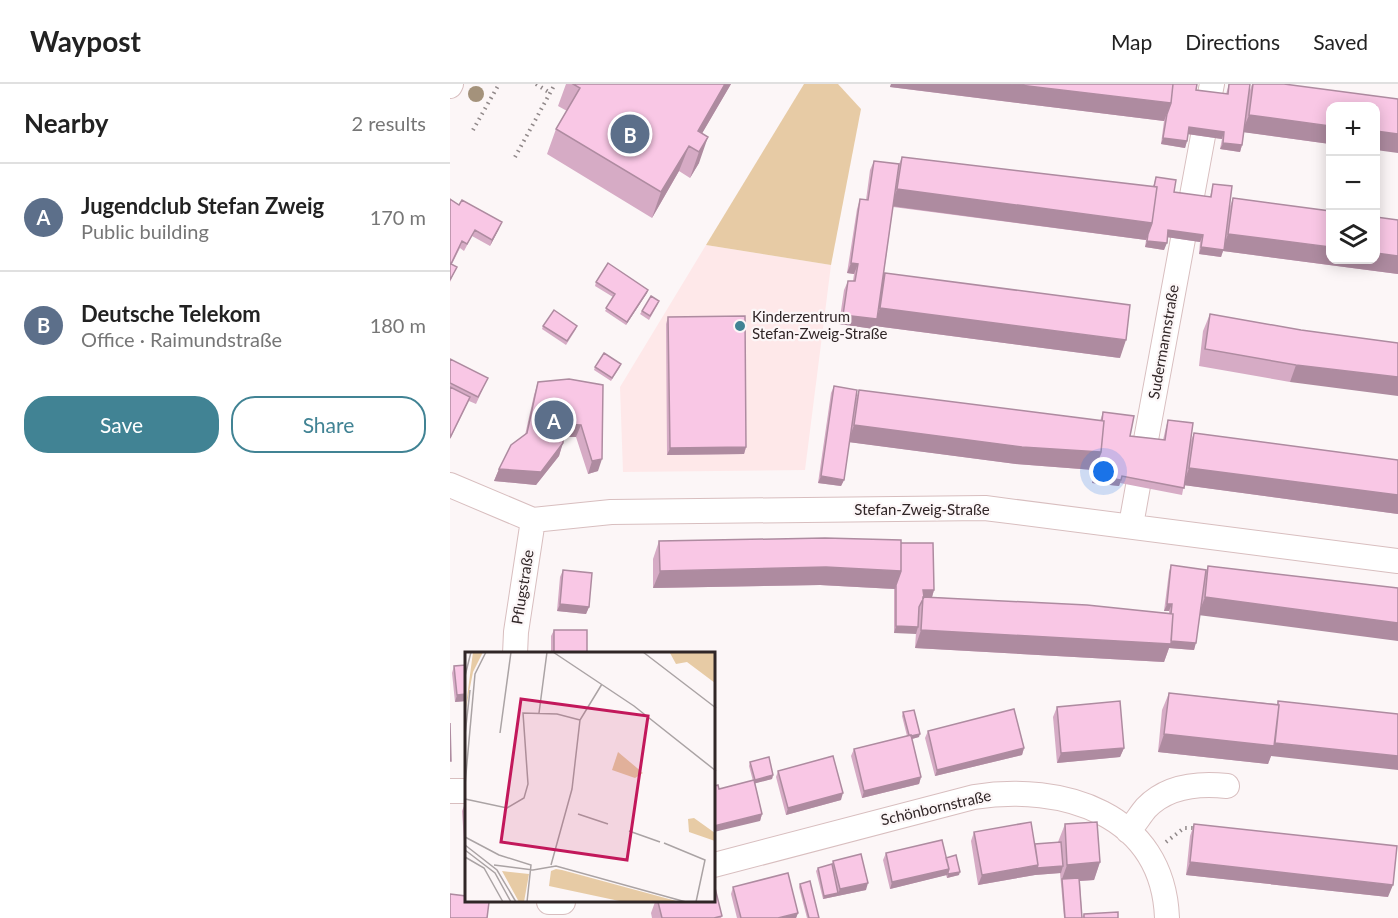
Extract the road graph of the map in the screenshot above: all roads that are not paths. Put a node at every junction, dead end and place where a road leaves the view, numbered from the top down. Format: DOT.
graph roads {
  1 [pos="1203,136"];
  2 [pos="1191,201"];
  3 [pos="1183,239"];
  4 [pos="1145,445"];
  5 [pos="450,485"];
  6 [pos="1138,486"];
  7 [pos="533,520"];
  8 [pos="1131,525"];
  9 [pos="1398,561"];
  10 [pos="515,652"];
  11 [pos="1226,792"];
  12 [pos="1132,827"];
  13 [pos="716,864"];
  14 [pos="1167,918"];
  1 -- 2 [label="street"];
  3 -- 4 [label="street, Sudermannstraße"];
  5 -- 7 [label="street, Stefan-Zweig-Straße"];
  6 -- 8 [label="street"];
  7 -- 8 [label="street, Stefan-Zweig-Straße"];
  7 -- 10 [label="street, Pflugstraße"];
  8 -- 9 [label="street, Stefan-Zweig-Straße"];
  11 -- 12 [label="street"];
  12 -- 13 [label="street, Schönbornstraße"];
  12 -- 14 [label="street, Schönbornstraße"];
}
